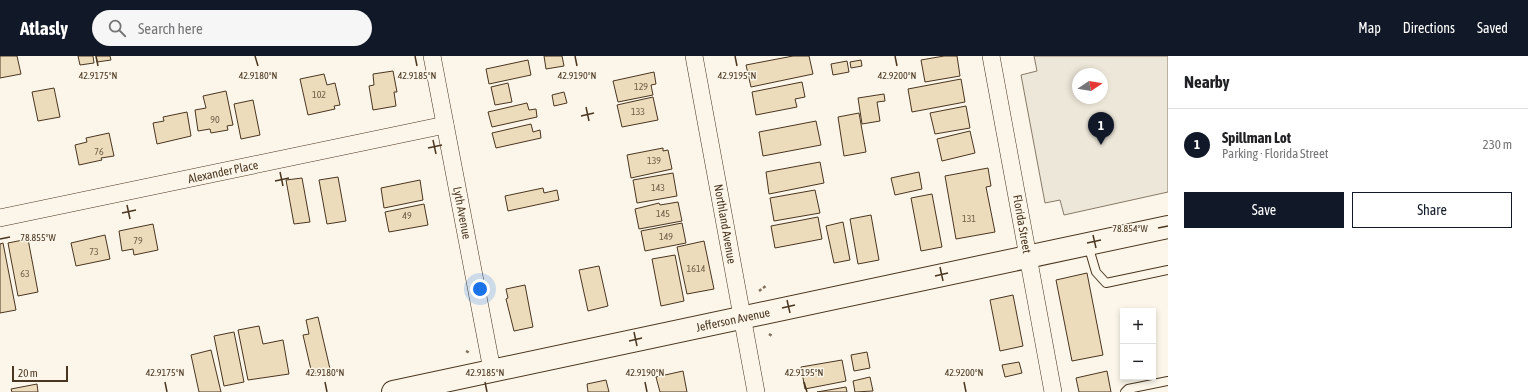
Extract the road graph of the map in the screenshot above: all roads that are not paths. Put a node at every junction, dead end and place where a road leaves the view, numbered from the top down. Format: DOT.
graph roads {
  1 [pos="432,56"];
  2 [pos="694,56"];
  3 [pos="991,56"];
  4 [pos="445,125"];
  5 [pos="0,218"];
  6 [pos="1168,227"];
  7 [pos="1088,244"];
  8 [pos="1028,257"];
  9 [pos="1168,270"];
  10 [pos="743,318"];
  11 [pos="492,370"];
  12 [pos="1168,381"];
  13 [pos="392,392"];
  14 [pos="756,392"];
  15 [pos="1053,392"];
  16 [pos="1125,392"];
  1 -- 4 [label="street, Lyth Avenue"];
  2 -- 10 [label="street, Northland Avenue"];
  3 -- 8 [label="street, Florida Street"];
  4 -- 5 [label="street, Alexander Place"];
  4 -- 11 [label="street, Lyth Avenue"];
  6 -- 7 [label="street, Jefferson Avenue"];
  7 -- 8 [label="street, Jefferson Avenue"];
  7 -- 9 [label="lane"];
  8 -- 10 [label="street, Jefferson Avenue"];
  8 -- 15 [label="street, Florida Street"];
  10 -- 11 [label="street, Jefferson Avenue"];
  10 -- 14 [label="street, Northland Avenue"];
  11 -- 13 [label="street, Jefferson Avenue"];
  12 -- 16 [label="lane"];
}
